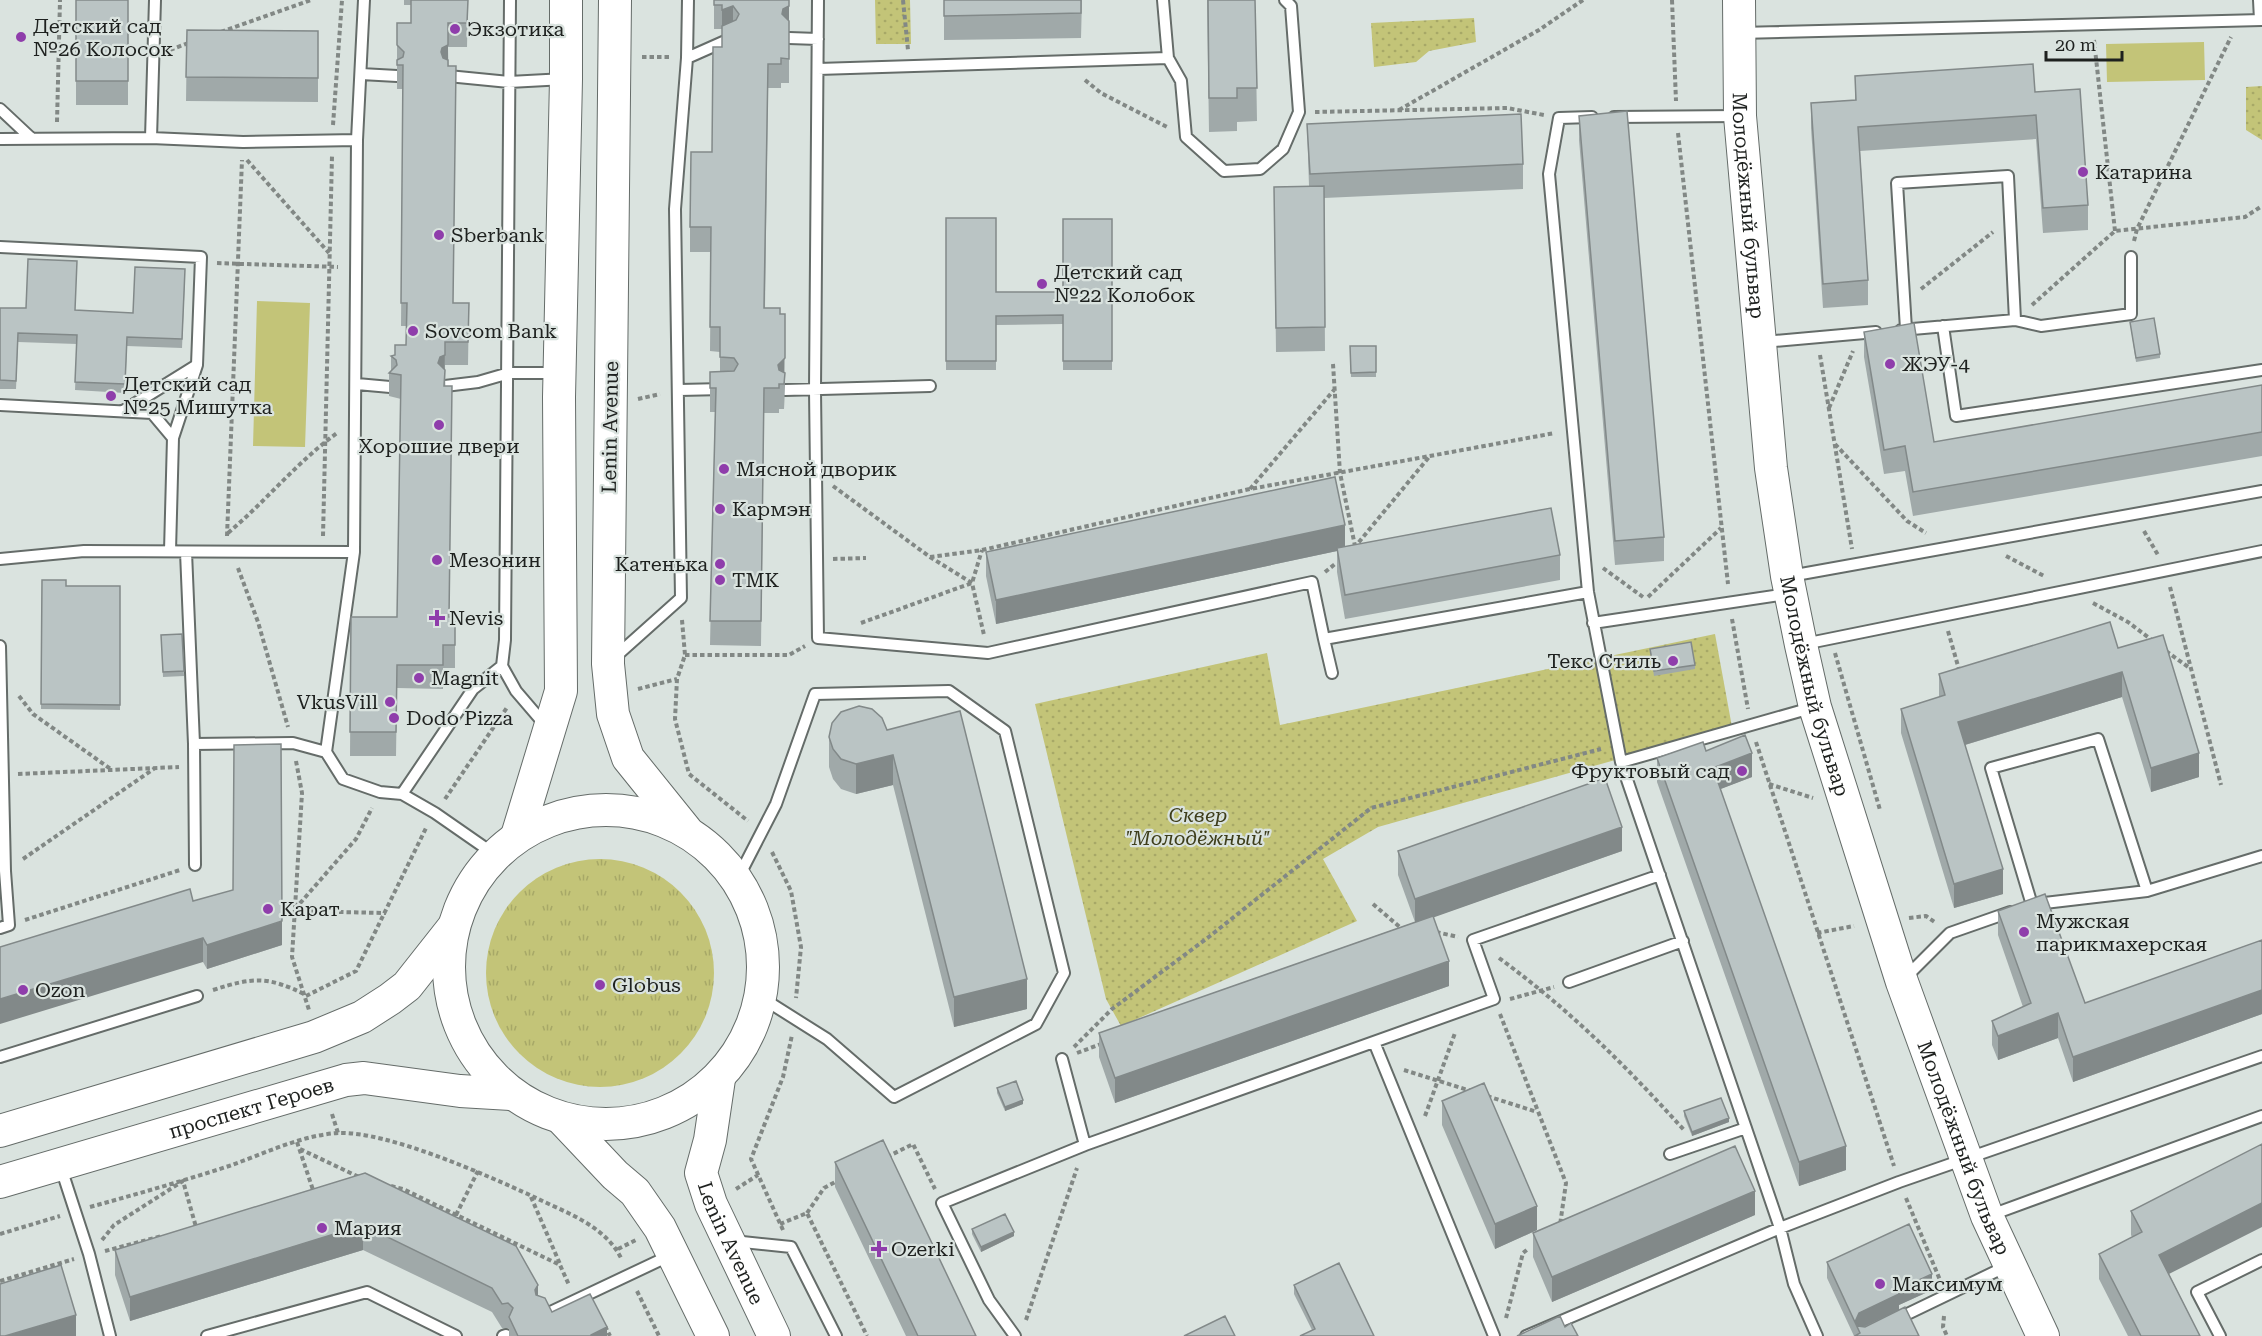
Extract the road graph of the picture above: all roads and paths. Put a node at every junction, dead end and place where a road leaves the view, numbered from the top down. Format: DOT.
graph roads {
  1 [pos="60,0"];
  2 [pos="155,0"];
  3 [pos="311,0"];
  4 [pos="342,0"];
  5 [pos="364,0"];
  6 [pos="510,0"];
  7 [pos="566,0"];
  8 [pos="615,0"];
  9 [pos="688,0"];
  10 [pos="818,0"];
  11 [pos="903,0"];
  12 [pos="1163,0"];
  13 [pos="1285,0"];
  14 [pos="1583,0"];
  15 [pos="1672,0"];
  16 [pos="1739,0"];
  17 [pos="2259,0"];
  18 [pos="2261,20"];
  19 [pos="2239,21"];
  20 [pos="2092,24"];
  21 [pos="1739,33"];
  22 [pos="210,36"];
  23 [pos="732,38"];
  24 [pos="789,38"];
  25 [pos="818,39"];
  26 [pos="199,40"];
  27 [pos="154,55"];
  28 [pos="687,58"];
  29 [pos="1168,58"];
  30 [pos="1062,61"];
  31 [pos="909,66"];
  32 [pos="818,69"];
  33 [pos="361,74"];
  34 [pos="397,76"];
  35 [pos="448,76"];
  36 [pos="566,79"];
  37 [pos="509,82"];
  38 [pos="0,109"];
  39 [pos="1399,110"];
  40 [pos="1299,112"];
  41 [pos="1677,116"];
  42 [pos="1740,116"];
  43 [pos="1559,118"];
  44 [pos="1186,137"];
  45 [pos="31,138"];
  46 [pos="57,138"];
  47 [pos="151,138"];
  48 [pos="0,139"];
  49 [pos="333,140"];
  50 [pos="357,140"];
  51 [pos="2262,206"];
  52 [pos="2010,218"];
  53 [pos="2137,229"];
  54 [pos="2115,231"];
  55 [pos="0,247"];
  56 [pos="330,254"];
  57 [pos="2131,256"];
  58 [pos="201,262"];
  59 [pos="357,263"];
  60 [pos="237,265"];
  61 [pos="330,269"];
  62 [pos="1904,302"];
  63 [pos="2015,320"];
  64 [pos="1943,326"];
  65 [pos="1906,329"];
  66 [pos="1861,333"];
  67 [pos="1817,338"];
  68 [pos="1760,342"];
  69 [pos="1334,364"];
  70 [pos="196,365"];
  71 [pos="2262,370"];
  72 [pos="509,373"];
  73 [pos="560,373"];
  74 [pos="357,384"];
  75 [pos="445,386"];
  76 [pos="930,386"];
  77 [pos="390,387"];
  78 [pos="730,389"];
  79 [pos="1335,389"];
  80 [pos="679,390"];
  81 [pos="785,390"];
  82 [pos="815,390"];
  83 [pos="0,405"];
  84 [pos="1828,409"];
  85 [pos="123,411"];
  86 [pos="356,418"];
  87 [pos="1573,429"];
  88 [pos="173,438"];
  89 [pos="325,441"];
  90 [pos="1835,444"];
  91 [pos="1429,457"];
  92 [pos="816,473"];
  93 [pos="1340,474"];
  94 [pos="1250,489"];
  95 [pos="2262,491"];
  96 [pos="2135,514"];
  97 [pos="1722,527"];
  98 [pos="226,534"];
  99 [pos="1355,546"];
  100 [pos="1949,547"];
  101 [pos="982,550"];
  102 [pos="2262,550"];
  103 [pos="170,552"];
  104 [pos="186,552"];
  105 [pos="207,552"];
  106 [pos="232,552"];
  107 [pos="322,552"];
  108 [pos="354,552"];
  109 [pos="1346,554"];
  110 [pos="1585,555"];
  111 [pos="930,557"];
  112 [pos="866,558"];
  113 [pos="0,559"];
  114 [pos="817,559"];
  115 [pos="1856,564"];
  116 [pos="2166,570"];
  117 [pos="972,583"];
  118 [pos="1788,585"];
  119 [pos="1588,592"];
  120 [pos="681,598"];
  121 [pos="1646,599"];
  122 [pos="1730,602"];
  123 [pos="1663,612"];
  124 [pos="1943,616"];
  125 [pos="1626,618"];
  126 [pos="1593,623"];
  127 [pos="818,638"];
  128 [pos="1324,639"];
  129 [pos="1816,642"];
  130 [pos="0,646"];
  131 [pos="988,653"];
  132 [pos="685,655"];
  133 [pos="608,664"];
  134 [pos="502,666"];
  135 [pos="1,672"];
  136 [pos="1332,673"];
  137 [pos="1962,681"];
  138 [pos="516,691"];
  139 [pos="1815,707"];
  140 [pos="1751,724"];
  141 [pos="549,730"];
  142 [pos="293,743"];
  143 [pos="194,744"];
  144 [pos="1618,744"];
  145 [pos="326,752"];
  146 [pos="1621,762"];
  147 [pos="194,766"];
  148 [pos="156,768"];
  149 [pos="112,770"];
  150 [pos="3,775"];
  151 [pos="1768,784"];
  152 [pos="2221,785"];
  153 [pos="380,792"];
  154 [pos="402,794"];
  155 [pos="1847,808"];
  156 [pos="435,813"];
  157 [pos="1882,817"];
  158 [pos="686,830"];
  159 [pos="763,833"];
  160 [pos="506,845"];
  161 [pos="2262,856"];
  162 [pos="195,865"];
  163 [pos="5,871"];
  164 [pos="1660,876"];
  165 [pos="738,878"];
  166 [pos="2147,891"];
  167 [pos="1373,904"];
  168 [pos="2032,905"];
  169 [pos="1908,907"];
  170 [pos="293,911"];
  171 [pos="386,913"];
  172 [pos="1911,918"];
  173 [pos="4,926"];
  174 [pos="452,929"];
  175 [pos="1402,929"];
  176 [pos="1430,931"];
  177 [pos="1411,932"];
  178 [pos="1391,933"];
  179 [pos="1473,940"];
  180 [pos="1683,940"];
  181 [pos="1569,982"];
  182 [pos="1902,982"];
  183 [pos="1545,991"];
  184 [pos="196,996"];
  185 [pos="306,996"];
  186 [pos="762,998"];
  187 [pos="1494,999"];
  188 [pos="1462,1010"];
  189 [pos="795,1021"];
  190 [pos="1106,1042"];
  191 [pos="1374,1042"];
  192 [pos="2262,1056"];
  193 [pos="0,1057"];
  194 [pos="1062,1059"];
  195 [pos="1383,1064"];
  196 [pos="719,1079"];
  197 [pos="1437,1080"];
  198 [pos="511,1094"];
  199 [pos="1538,1112"];
  200 [pos="2262,1116"];
  201 [pos="563,1120"];
  202 [pos="1746,1128"];
  203 [pos="0,1131"];
  204 [pos="297,1142"];
  205 [pos="1415,1142"];
  206 [pos="1085,1145"];
  207 [pos="1697,1145"];
  208 [pos="300,1149"];
  209 [pos="1670,1154"];
  210 [pos="883,1159"];
  211 [pos="1966,1160"];
  212 [pos="60,1164"];
  213 [pos="478,1171"];
  214 [pos="844,1178"];
  215 [pos="183,1181"];
  216 [pos="0,1182"];
  217 [pos="352,1182"];
  218 [pos="1899,1182"];
  219 [pos="382,1184"];
  220 [pos="324,1191"];
  221 [pos="314,1194"];
  222 [pos="530,1196"];
  223 [pos="303,1197"];
  224 [pos="942,1203"];
  225 [pos="76,1211"];
  226 [pos="807,1213"];
  227 [pos="456,1215"];
  228 [pos="1987,1216"];
  229 [pos="207,1224"];
  230 [pos="196,1227"];
  231 [pos="1560,1227"];
  232 [pos="1780,1228"];
  233 [pos="185,1230"];
  234 [pos="0,1234"];
  235 [pos="164,1235"];
  236 [pos="729,1241"];
  237 [pos="1529,1248"];
  238 [pos="90,1254"];
  239 [pos="674,1254"];
  240 [pos="2262,1260"];
  241 [pos="560,1265"];
  242 [pos="2009,1265"];
  243 [pos="629,1274"];
  244 [pos="0,1281"];
  245 [pos="590,1293"];
  246 [pos="1947,1295"];
  247 [pos="576,1299"];
  248 [pos="542,1316"];
  249 [pos="1024,1325"];
  250 [pos="1504,1326"];
  251 [pos="1883,1326"];
  252 [pos="110,1336"];
  253 [pos="207,1336"];
  254 [pos="456,1336"];
  255 [pos="610,1336"];
  256 [pos="659,1336"];
  257 [pos="713,1336"];
  258 [pos="774,1336"];
  259 [pos="836,1336"];
  260 [pos="867,1336"];
  261 [pos="1015,1336"];
  262 [pos="1494,1336"];
  263 [pos="1526,1336"];
  264 [pos="1817,1336"];
  265 [pos="1947,1336"];
  266 [pos="2043,1336"];
  267 [pos="2220,1336"];
  1 -- 46 [label="path"];
  2 -- 27 [label="lane"];
  3 -- 22 [label="path"];
  4 -- 49 [label="path"];
  5 -- 33 [label="lane"];
  6 -- 37 [label="lane"];
  7 -- 36 [label="street"];
  8 -- 133 [label="street, Lenin Avenue"];
  9 -- 28 [label="lane"];
  10 -- 25 [label="lane"];
  11 -- 31 [label="path"];
  12 -- 29 [label="lane"];
  13 -- 40 [label="lane"];
  14 -- 39 [label="path"];
  15 -- 41 [label="path"];
  16 -- 21 [label="street, Молодёжный бульвар"];
  17 -- 18 [label="lane"];
  18 -- 19 [label="lane"];
  19 -- 20 [label="lane"];
  19 -- 53 [label="path"];
  20 -- 21 [label="lane"];
  20 -- 54 [label="path"];
  21 -- 42 [label="street, Молодёжный бульвар"];
  23 -- 28 [label="lane"];
  24 -- 25 [label="lane"];
  25 -- 32 [label="lane"];
  26 -- 27 [label="path"];
  27 -- 47 [label="lane"];
  28 -- 80 [label="lane"];
  29 -- 30 [label="lane"];
  29 -- 44 [label="lane"];
  30 -- 31 [label="lane"];
  30 -- 44 [label="path"];
  31 -- 32 [label="lane"];
  32 -- 82 [label="lane"];
  33 -- 34 [label="lane"];
  33 -- 50 [label="lane"];
  35 -- 37 [label="lane"];
  36 -- 37 [label="lane"];
  36 -- 73 [label="street"];
  37 -- 72 [label="lane"];
  38 -- 45 [label="lane"];
  39 -- 40 [label="path"];
  39 -- 43 [label="path"];
  40 -- 44 [label="lane"];
  41 -- 42 [label="lane"];
  41 -- 43 [label="lane"];
  41 -- 97 [label="path"];
  42 -- 68 [label="street, Молодёжный бульвар"];
  43 -- 87 [label="lane"];
  45 -- 46 [label="lane"];
  45 -- 48 [label="lane"];
  46 -- 47 [label="lane"];
  47 -- 49 [label="lane"];
  49 -- 50 [label="lane"];
  49 -- 56 [label="path"];
  50 -- 59 [label="lane"];
  51 -- 53 [label="path"];
  52 -- 62 [label="path"];
  52 -- 62 [label="lane"];
  52 -- 63 [label="lane"];
  53 -- 54 [label="path"];
  53 -- 57 [label="path"];
  54 -- 63 [label="path"];
  55 -- 58 [label="lane"];
  56 -- 60 [label="path"];
  56 -- 61 [label="path"];
  57 -- 63 [label="lane"];
  58 -- 60 [label="path"];
  58 -- 70 [label="lane"];
  59 -- 61 [label="path"];
  59 -- 74 [label="lane"];
  60 -- 61 [label="path"];
  60 -- 98 [label="path"];
  61 -- 89 [label="path"];
  62 -- 65 [label="lane"];
  63 -- 64 [label="lane"];
  64 -- 65 [label="lane"];
  64 -- 71 [label="lane"];
  65 -- 66 [label="lane"];
  66 -- 67 [label="lane"];
  66 -- 84 [label="path"];
  67 -- 68 [label="lane"];
  67 -- 84 [label="path"];
  68 -- 118 [label="street, Молодёжный бульвар"];
  69 -- 79 [label="path"];
  70 -- 85 [label="lane"];
  70 -- 88 [label="lane"];
  72 -- 73 [label="lane"];
  72 -- 75 [label="lane"];
  72 -- 134 [label="lane"];
  73 -- 141 [label="street"];
  74 -- 77 [label="lane"];
  74 -- 86 [label="lane"];
  76 -- 82 [label="lane"];
  78 -- 80 [label="lane"];
  79 -- 93 [label="path"];
  79 -- 94 [label="path"];
  80 -- 120 [label="lane"];
  81 -- 82 [label="lane"];
  82 -- 92 [label="lane"];
  83 -- 85 [label="lane"];
  84 -- 90 [label="path"];
  85 -- 88 [label="lane"];
  86 -- 89 [label="path"];
  86 -- 108 [label="lane"];
  87 -- 91 [label="path"];
  87 -- 110 [label="lane"];
  88 -- 103 [label="lane"];
  89 -- 98 [label="path"];
  89 -- 107 [label="path"];
  90 -- 100 [label="path"];
  90 -- 115 [label="path"];
  91 -- 93 [label="path"];
  91 -- 99 [label="path"];
  92 -- 111 [label="path"];
  92 -- 114 [label="lane"];
  93 -- 94 [label="path"];
  93 -- 99 [label="path"];
  94 -- 101 [label="path"];
  95 -- 96 [label="lane"];
  96 -- 100 [label="lane"];
  96 -- 116 [label="path"];
  97 -- 121 [label="path"];
  97 -- 122 [label="path"];
  98 -- 105 [label="path"];
  98 -- 106 [label="path"];
  99 -- 109 [label="path"];
  100 -- 115 [label="lane"];
  101 -- 111 [label="path"];
  101 -- 117 [label="path"];
  102 -- 116 [label="lane"];
  103 -- 104 [label="lane"];
  103 -- 113 [label="lane"];
  104 -- 105 [label="lane"];
  104 -- 143 [label="lane"];
  105 -- 106 [label="lane"];
  106 -- 107 [label="lane"];
  106 -- 142 [label="path"];
  107 -- 108 [label="lane"];
  108 -- 145 [label="lane"];
  110 -- 119 [label="lane"];
  110 -- 121 [label="path"];
  111 -- 117 [label="path"];
  112 -- 114 [label="path"];
  114 -- 127 [label="lane"];
  115 -- 118 [label="lane"];
  116 -- 124 [label="lane"];
  116 -- 152 [label="path"];
  117 -- 127 [label="path"];
  117 -- 131 [label="path"];
  118 -- 122 [label="lane"];
  118 -- 129 [label="street, Молодёжный бульвар"];
  119 -- 126 [label="lane"];
  119 -- 128 [label="lane"];
  120 -- 132 [label="path"];
  120 -- 133 [label="lane"];
  121 -- 123 [label="path"];
  121 -- 125 [label="path"];
  122 -- 123 [label="lane"];
  122 -- 140 [label="path"];
  123 -- 125 [label="lane"];
  124 -- 129 [label="lane"];
  124 -- 137 [label="path"];
  125 -- 126 [label="lane"];
  126 -- 144 [label="lane"];
  127 -- 131 [label="lane"];
  127 -- 132 [label="path"];
  128 -- 131 [label="lane"];
  128 -- 136 [label="lane"];
  129 -- 139 [label="street, Молодёжный бульвар"];
  129 -- 157 [label="path"];
  130 -- 135 [label="lane"];
  132 -- 159 [label="path"];
  133 -- 158 [label="street, Lenin Avenue"];
  134 -- 138 [label="lane"];
  134 -- 154 [label="lane"];
  135 -- 149 [label="path"];
  135 -- 150 [label="lane"];
  138 -- 141 [label="lane"];
  138 -- 156 [label="path"];
  139 -- 140 [label="lane"];
  139 -- 155 [label="street, Молодёжный бульвар"];
  140 -- 146 [label="lane"];
  140 -- 151 [label="path"];
  141 -- 160 [label="street"];
  142 -- 143 [label="lane"];
  142 -- 145 [label="lane"];
  142 -- 170 [label="path"];
  143 -- 147 [label="lane"];
  144 -- 146 [label="lane"];
  144 -- 194 [label="path"];
  145 -- 153 [label="lane"];
  146 -- 164 [label="lane"];
  147 -- 148 [label="path"];
  147 -- 162 [label="lane"];
  148 -- 149 [label="path"];
  148 -- 163 [label="path"];
  149 -- 150 [label="path"];
  150 -- 163 [label="lane"];
  151 -- 155 [label="path"];
  151 -- 218 [label="path"];
  153 -- 154 [label="lane"];
  153 -- 170 [label="path"];
  154 -- 156 [label="lane"];
  155 -- 182 [label="street, Молодёжный бульвар"];
  156 -- 160 [label="lane"];
  156 -- 171 [label="path"];
  158 -- 160 [label="street"];
  158 -- 165 [label="street"];
  159 -- 165 [label="lane"];
  159 -- 189 [label="path"];
  159 -- 189 [label="lane"];
  160 -- 174 [label="street"];
  161 -- 166 [label="lane"];
  162 -- 173 [label="path"];
  163 -- 173 [label="lane"];
  164 -- 179 [label="lane"];
  164 -- 180 [label="lane"];
  165 -- 186 [label="street"];
  166 -- 168 [label="lane"];
  166 -- 168 [label="lane"];
  167 -- 175 [label="path"];
  168 -- 182 [label="lane"];
  169 -- 172 [label="path"];
  170 -- 171 [label="path"];
  170 -- 185 [label="path"];
  171 -- 185 [label="path"];
  174 -- 198 [label="street"];
  174 -- 203 [label="street"];
  175 -- 177 [label="path"];
  175 -- 178 [label="path"];
  176 -- 179 [label="path"];
  179 -- 183 [label="path"];
  179 -- 187 [label="lane"];
  180 -- 181 [label="lane"];
  180 -- 202 [label="lane"];
  181 -- 183 [label="path"];
  182 -- 211 [label="street, Молодёжный бульвар"];
  183 -- 187 [label="path"];
  183 -- 207 [label="path"];
  184 -- 185 [label="path"];
  184 -- 193 [label="lane"];
  186 -- 189 [label="lane"];
  186 -- 196 [label="street"];
  187 -- 188 [label="lane"];
  187 -- 199 [label="path"];
  188 -- 191 [label="lane"];
  188 -- 197 [label="path"];
  189 -- 226 [label="path"];
  190 -- 194 [label="path"];
  191 -- 195 [label="lane"];
  191 -- 206 [label="lane"];
  192 -- 211 [label="lane"];
  194 -- 206 [label="lane"];
  195 -- 197 [label="path"];
  195 -- 205 [label="lane"];
  196 -- 201 [label="street"];
  196 -- 236 [label="street, Lenin Avenue"];
  197 -- 199 [label="path"];
  197 -- 205 [label="path"];
  198 -- 201 [label="street"];
  198 -- 212 [label="street, проспект Героев"];
  199 -- 231 [label="path"];
  200 -- 228 [label="lane"];
  201 -- 239 [label="street"];
  202 -- 207 [label="lane"];
  202 -- 232 [label="lane"];
  204 -- 208 [label="path"];
  204 -- 213 [label="path"];
  204 -- 215 [label="path"];
  205 -- 262 [label="lane"];
  206 -- 224 [label="lane"];
  206 -- 249 [label="path"];
  207 -- 209 [label="lane"];
  208 -- 217 [label="path"];
  208 -- 221 [label="path"];
  210 -- 224 [label="path"];
  211 -- 218 [label="lane"];
  211 -- 228 [label="street, Молодёжный бульвар"];
  212 -- 216 [label="street, проспект Героев"];
  212 -- 225 [label="lane"];
  213 -- 222 [label="path"];
  213 -- 227 [label="path"];
  214 -- 226 [label="path"];
  215 -- 225 [label="path"];
  215 -- 230 [label="path"];
  215 -- 238 [label="path"];
  218 -- 232 [label="lane"];
  218 -- 246 [label="path"];
  219 -- 227 [label="path"];
  220 -- 221 [label="path"];
  221 -- 223 [label="path"];
  222 -- 241 [label="path"];
  222 -- 243 [label="path"];
  224 -- 261 [label="lane"];
  225 -- 234 [label="path"];
  225 -- 238 [label="lane"];
  226 -- 260 [label="path"];
  227 -- 241 [label="path"];
  228 -- 242 [label="street, Молодёжный бульвар"];
  229 -- 230 [label="path"];
  230 -- 233 [label="path"];
  232 -- 263 [label="lane"];
  232 -- 264 [label="lane"];
  235 -- 238 [label="path"];
  236 -- 258 [label="street, Lenin Avenue"];
  236 -- 259 [label="lane"];
  237 -- 250 [label="path"];
  238 -- 244 [label="path"];
  238 -- 252 [label="lane"];
  239 -- 243 [label="lane"];
  239 -- 257 [label="street"];
  240 -- 267 [label="lane"];
  241 -- 247 [label="path"];
  242 -- 246 [label="lane"];
  242 -- 266 [label="street, Молодёжный бульвар"];
  243 -- 245 [label="lane"];
  243 -- 256 [label="path"];
  245 -- 247 [label="lane"];
  245 -- 255 [label="path"];
  246 -- 251 [label="lane"];
  246 -- 265 [label="path"];
  247 -- 248 [label="lane"];
  253 -- 254 [label="lane"];
}
